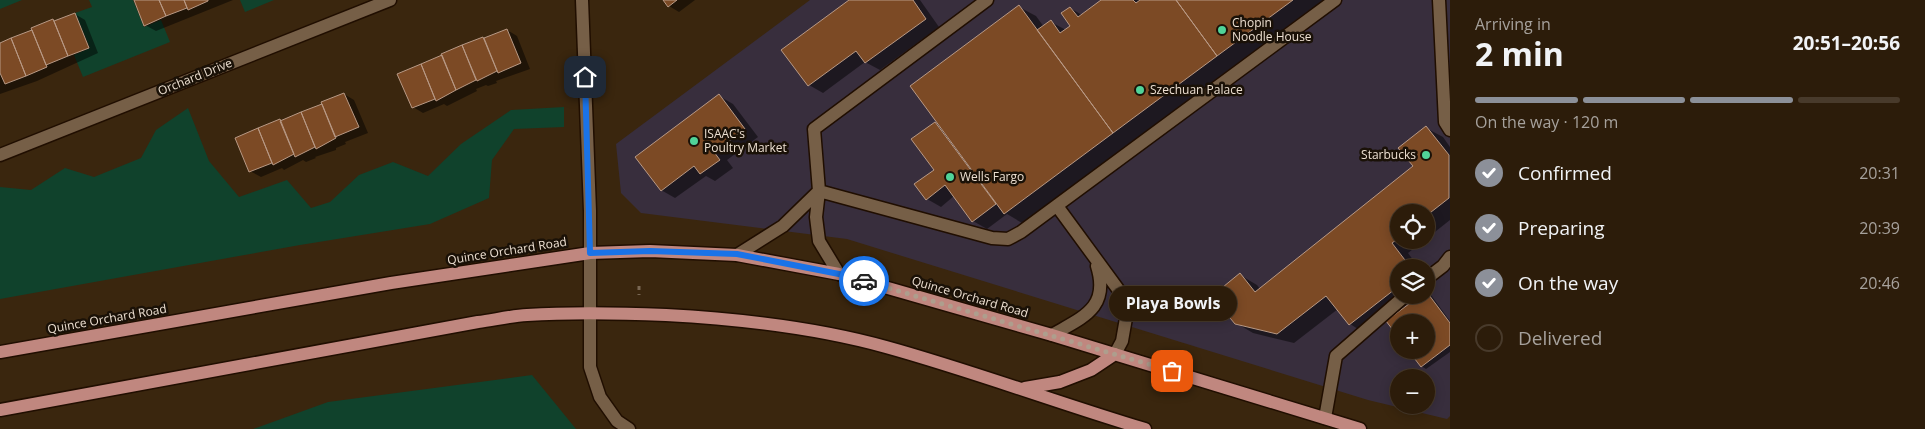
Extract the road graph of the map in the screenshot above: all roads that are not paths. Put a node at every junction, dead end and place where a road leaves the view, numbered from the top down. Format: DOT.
graph roads {
  1 [pos="390,0"];
  2 [pos="582,0"];
  3 [pos="987,0"];
  4 [pos="1335,0"];
  5 [pos="1439,0"];
  6 [pos="1450,130"];
  7 [pos="0,155"];
  8 [pos="819,191"];
  9 [pos="1057,206"];
  10 [pos="590,253"];
  11 [pos="737,254"];
  12 [pos="1450,257"];
  13 [pos="1096,261"];
  14 [pos="1435,272"];
  15 [pos="839,274"];
  16 [pos="1396,304"];
  17 [pos="591,313"];
  18 [pos="1052,335"];
  19 [pos="0,352"];
  20 [pos="1115,354"];
  21 [pos="1023,389"];
  22 [pos="0,410"];
  23 [pos="1325,418"];
  24 [pos="1127,426"];
  25 [pos="629,429"];
  26 [pos="1145,429"];
  27 [pos="1360,429"];
  1 -- 7 [label="street, Orchard Drive"];
  2 -- 10 [label="street"];
  3 -- 8 [label="street"];
  4 -- 9 [label="street"];
  5 -- 6 [label="street"];
  8 -- 9 [label="street"];
  8 -- 11 [label="street"];
  8 -- 15 [label="street"];
  9 -- 13 [label="street"];
  10 -- 11 [label="main road, Quince Orchard Road"];
  10 -- 17 [label="street"];
  10 -- 19 [label="main road, Quince Orchard Road"];
  11 -- 15 [label="main road, Quince Orchard Road"];
  12 -- 14 [label="street"];
  13 -- 18 [label="street"];
  13 -- 20 [label="street"];
  15 -- 18 [label="main road, Quince Orchard Road"];
  16 -- 23 [label="street"];
  17 -- 21 [label="main road"];
  17 -- 22 [label="main road"];
  17 -- 25 [label="street"];
  18 -- 20 [label="main road, Quince Orchard Road"];
  20 -- 21 [label="main road"];
  20 -- 23 [label="main road, Quince Orchard Road"];
  21 -- 24 [label="main road"];
  23 -- 27 [label="main road, Quince Orchard Road"];
  24 -- 26 [label="main road"];
}
